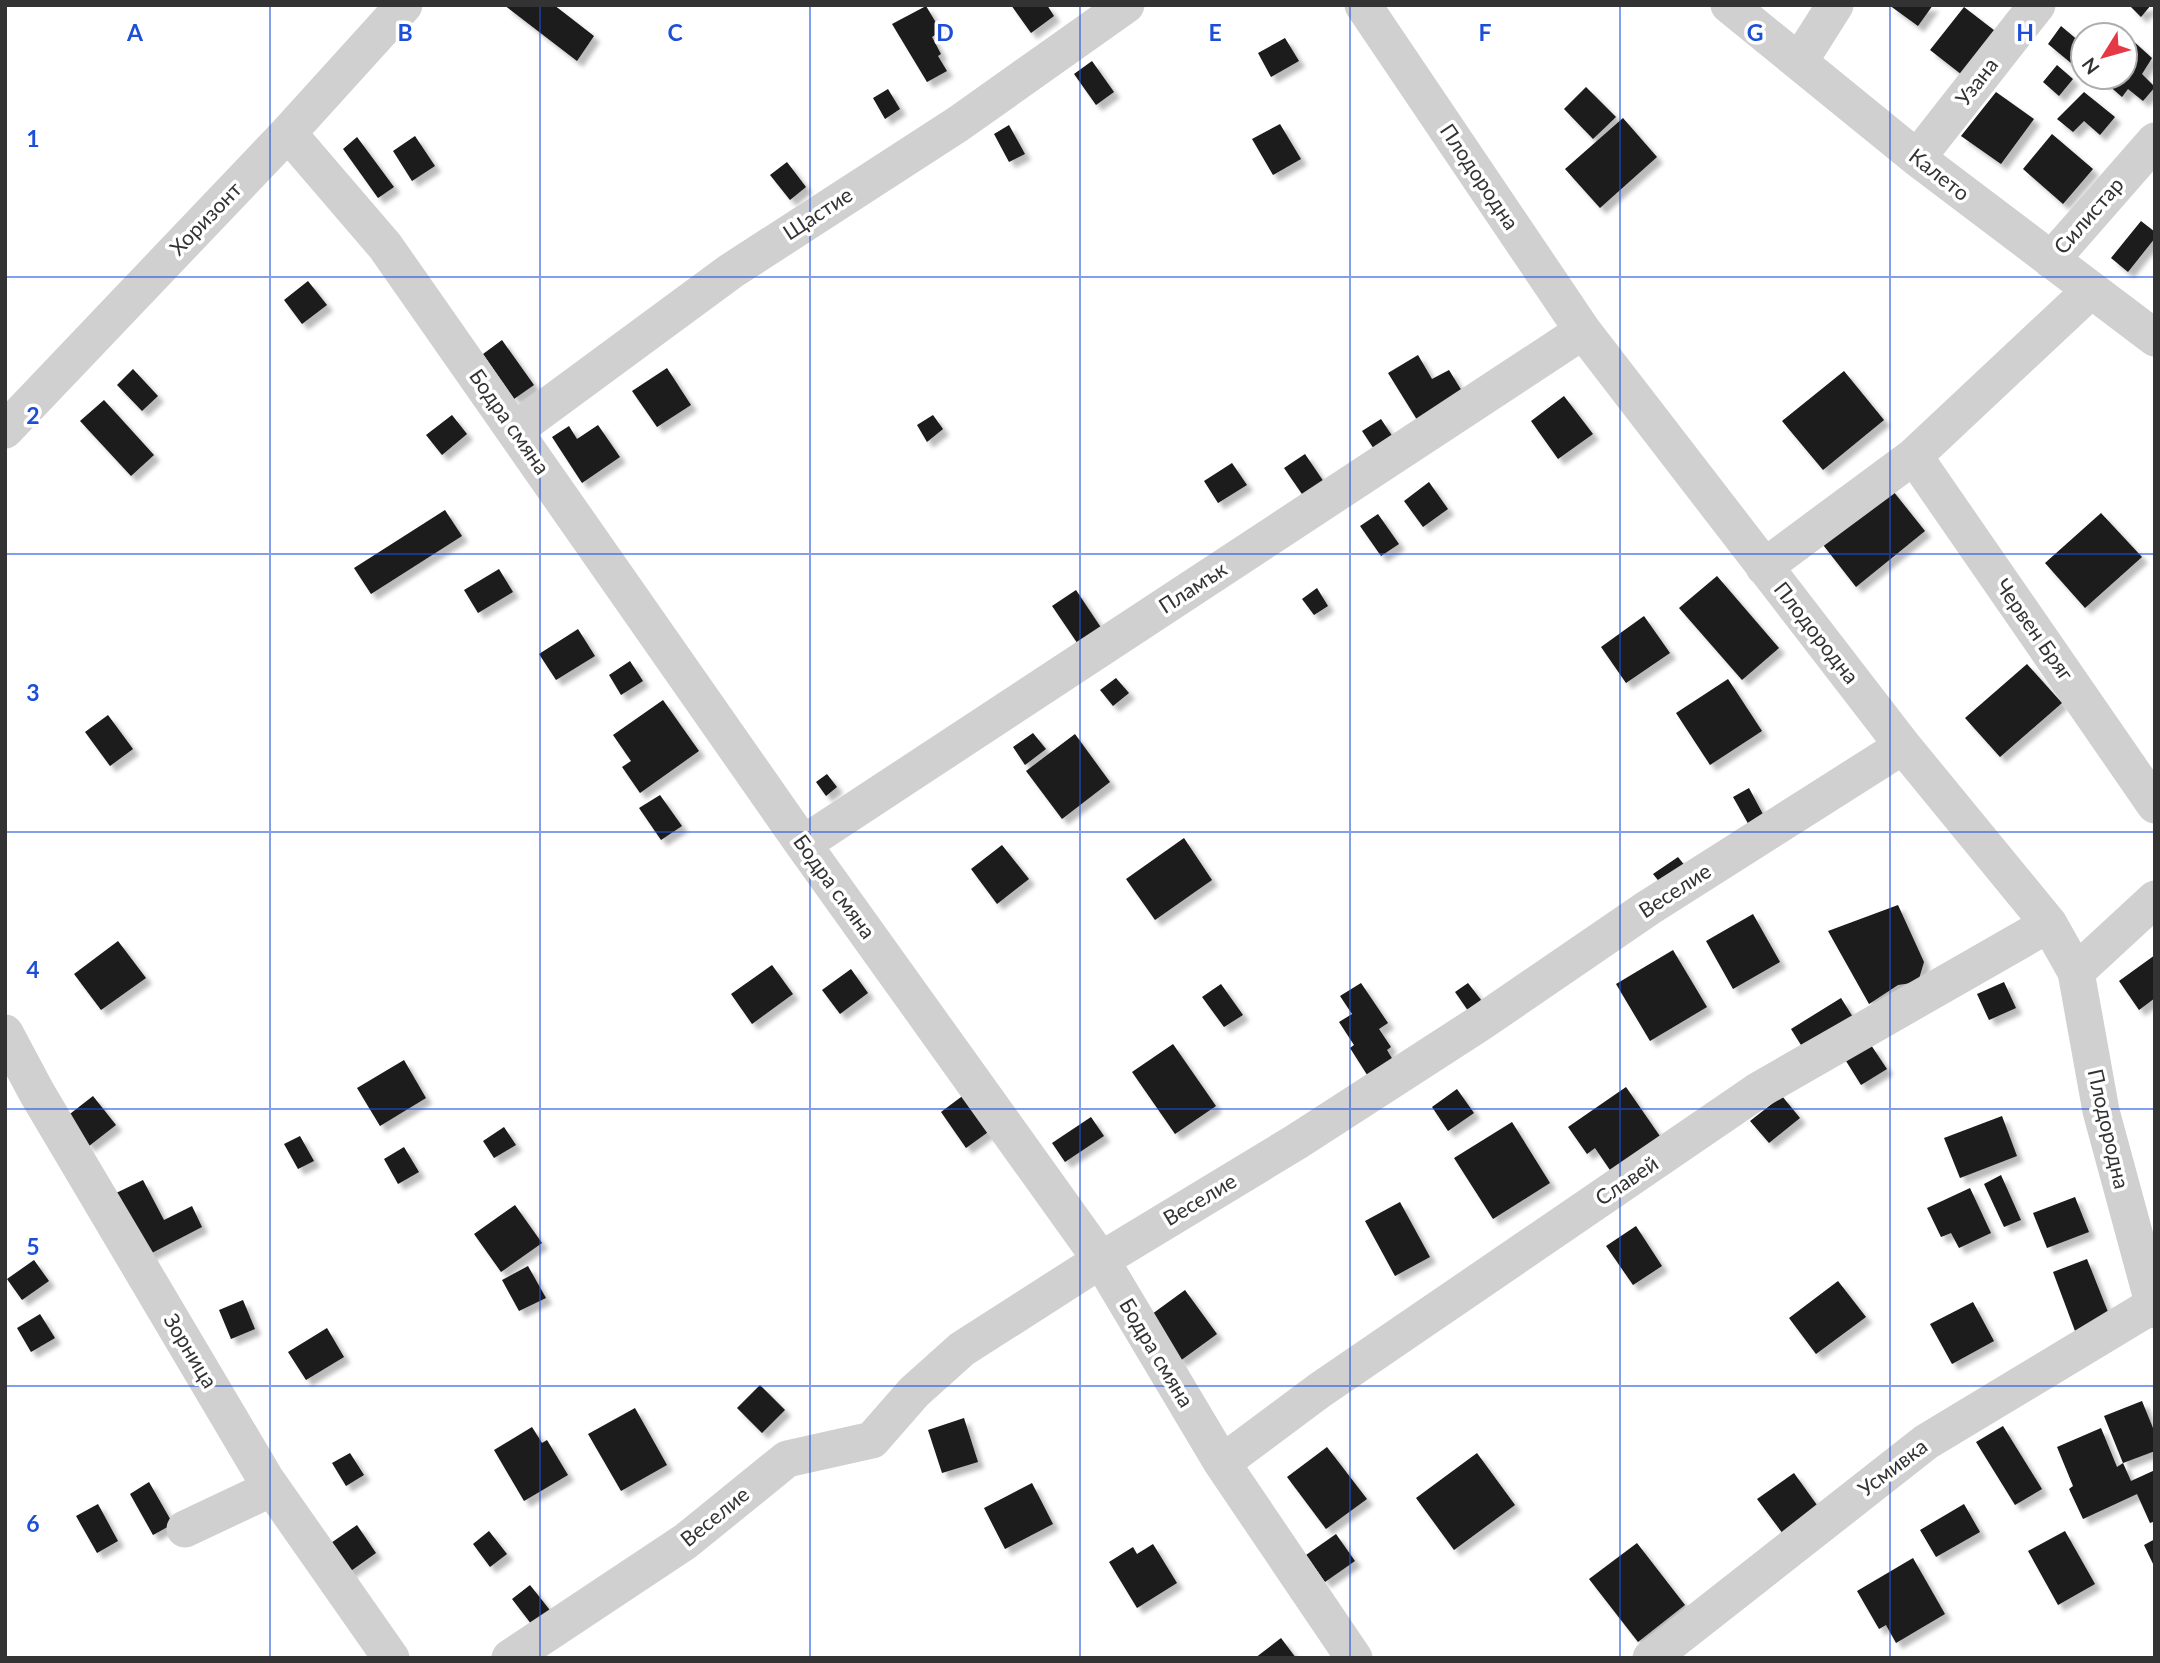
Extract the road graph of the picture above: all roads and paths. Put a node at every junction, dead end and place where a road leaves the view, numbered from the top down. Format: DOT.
graph roads {
  1 [pos="404,5"];
  2 [pos="1126,5"];
  3 [pos="1363,5"];
  4 [pos="1729,5"];
  5 [pos="1835,5"];
  6 [pos="2038,5"];
  7 [pos="1799,62"];
  8 [pos="288,133"];
  9 [pos="2155,141"];
  10 [pos="1917,158"];
  11 [pos="2051,260"];
  12 [pos="2091,290"];
  13 [pos="1583,331"];
  14 [pos="2155,338"];
  15 [pos="5,430"];
  16 [pos="515,430"];
  17 [pos="1914,456"];
  18 [pos="1765,567"];
  19 [pos="1903,746"];
  20 [pos="2155,805"];
  21 [pos="803,844"];
  22 [pos="2155,900"];
  23 [pos="2049,925"];
  24 [pos="2076,972"];
  25 [pos="5,1033"];
  26 [pos="1101,1260"];
  27 [pos="2154,1308"];
  28 [pos="1222,1463"];
  29 [pos="272,1488"];
  30 [pos="185,1529"];
  31 [pos="391,1658"];
  32 [pos="510,1658"];
  33 [pos="1354,1658"];
  34 [pos="1651,1658"];
  1 -- 8 [label="street, Хоризонт"];
  2 -- 16 [label="street, Щастие"];
  3 -- 13 [label="street, Плодородна"];
  4 -- 7 [label="street, Калето"];
  5 -- 7 [label="street"];
  6 -- 10 [label="street, Узана"];
  7 -- 10 [label="street, Калето"];
  8 -- 15 [label="street, Хоризонт"];
  8 -- 16 [label="street, Бодра смяна"];
  9 -- 11 [label="street, Силистар"];
  10 -- 11 [label="street, Калето"];
  11 -- 12 [label="street, Калето"];
  12 -- 14 [label="street, Калето"];
  12 -- 17 [label="street"];
  13 -- 18 [label="street, Плодородна"];
  13 -- 21 [label="street, Пламък"];
  16 -- 21 [label="street, Бодра смяна"];
  17 -- 18 [label="street"];
  17 -- 20 [label="street, Червен Бряг"];
  18 -- 19 [label="street, Плодородна"];
  19 -- 23 [label="street, Плодородна"];
  19 -- 26 [label="street, Веселие"];
  21 -- 26 [label="street, Бодра смяна"];
  22 -- 24 [label="street"];
  23 -- 24 [label="street, Плодородна"];
  23 -- 28 [label="street, Славей"];
  24 -- 27 [label="street, Плодородна"];
  25 -- 29 [label="street, Зорница"];
  26 -- 28 [label="street, Бодра смяна"];
  26 -- 32 [label="street, Веселие"];
  27 -- 34 [label="street, Усмивка"];
  28 -- 33 [label="street, Бодра смяна"];
  29 -- 30 [label="street"];
  29 -- 31 [label="street, Зорница"];
}
